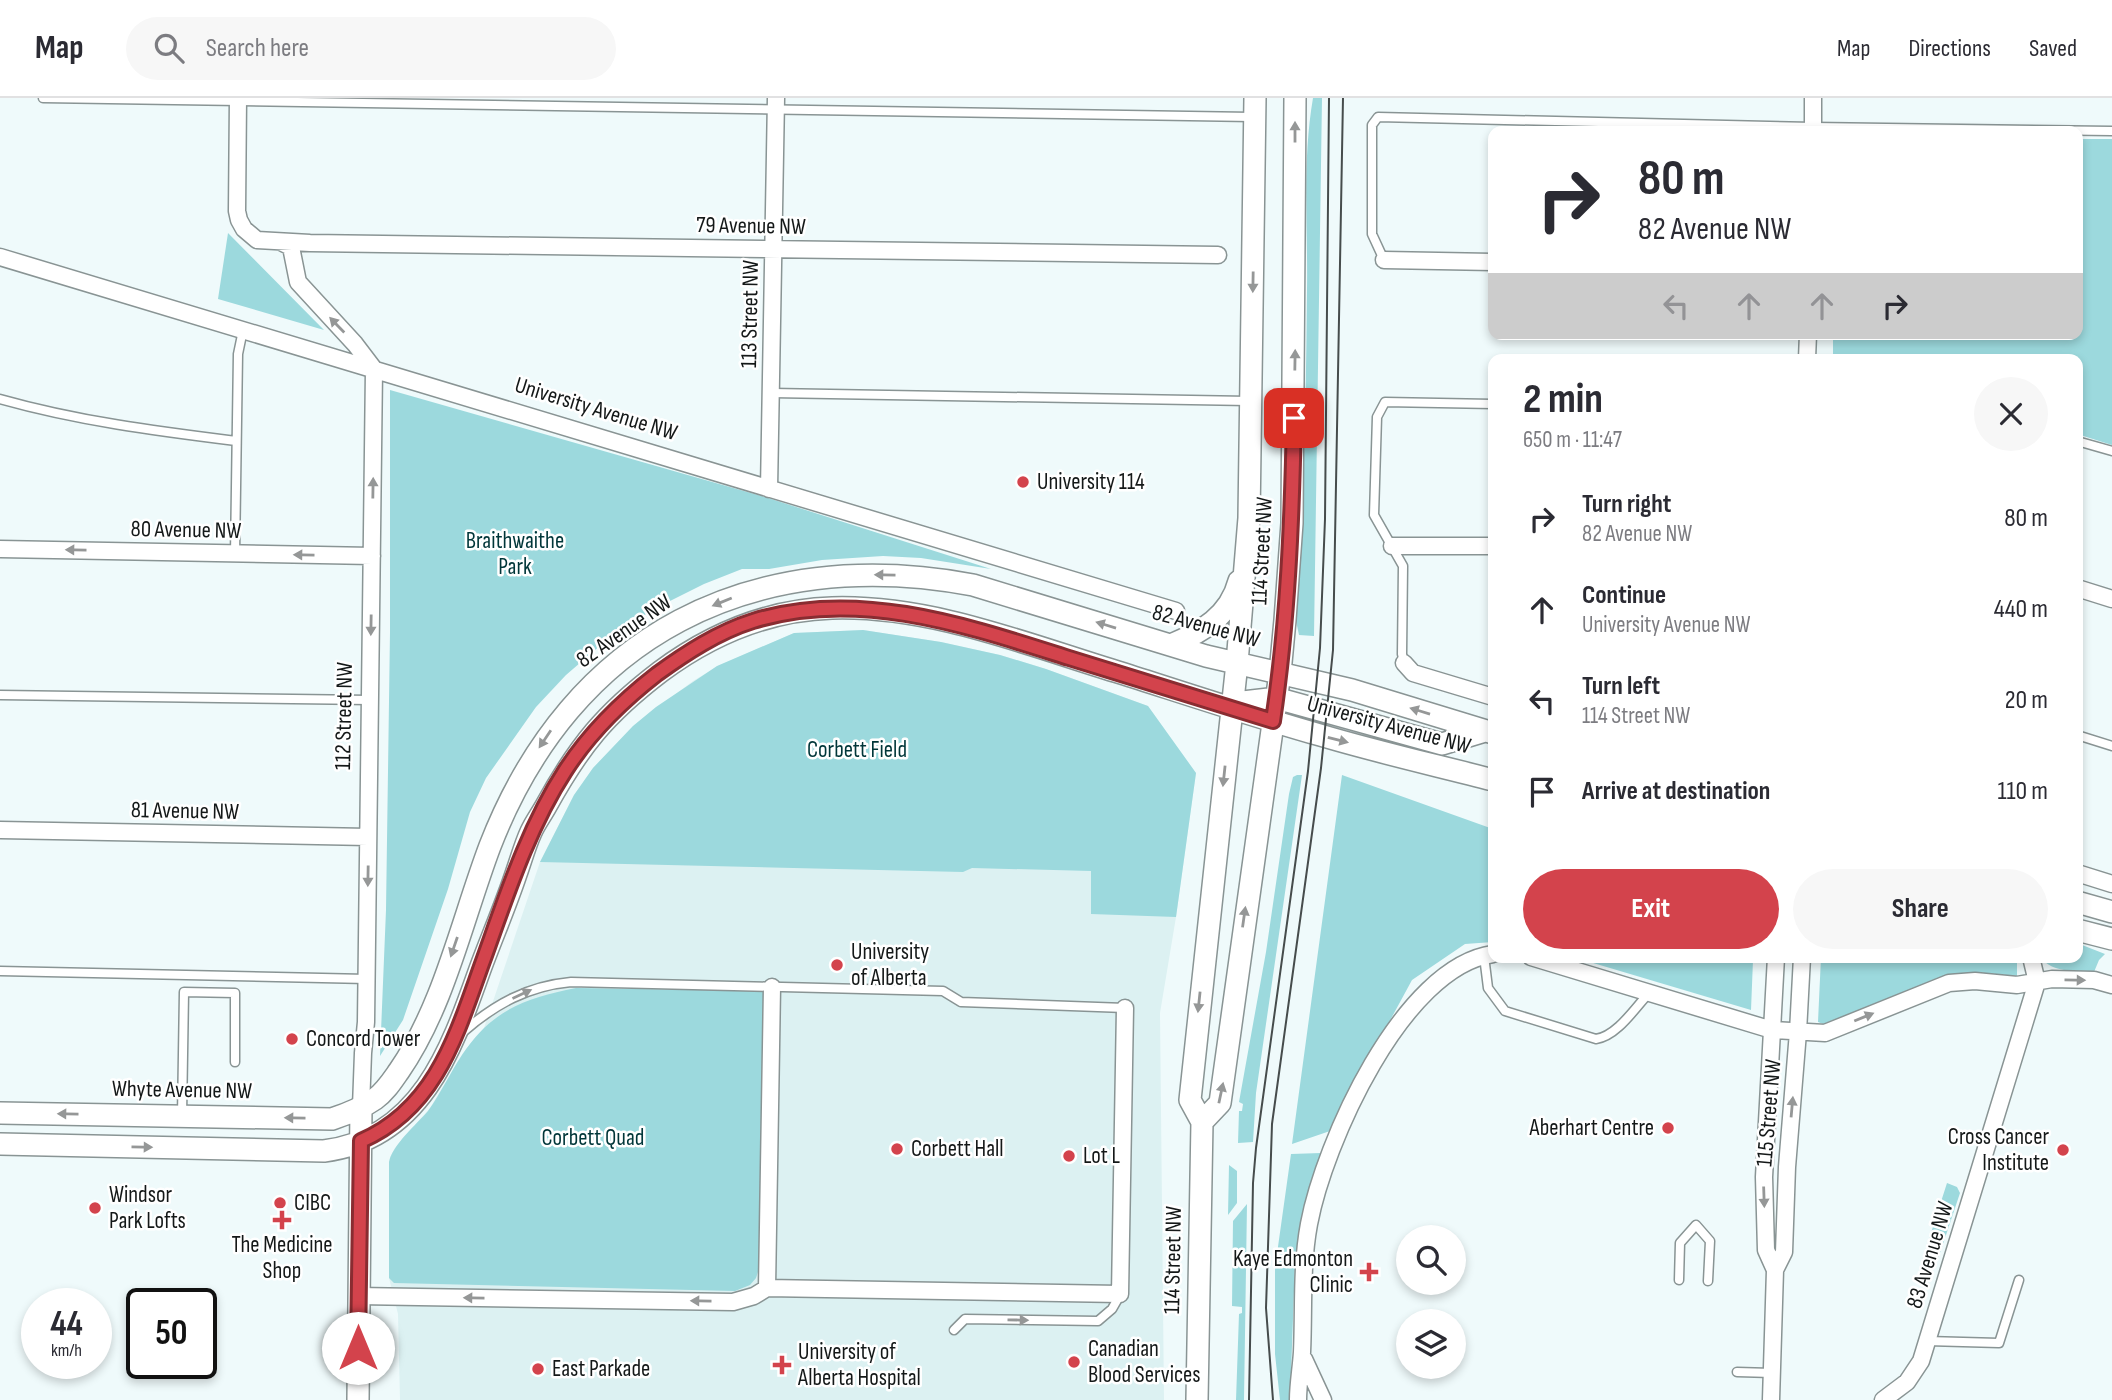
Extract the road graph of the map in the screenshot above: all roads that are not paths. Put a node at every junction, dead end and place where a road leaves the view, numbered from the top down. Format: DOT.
graph roads {
  1 [pos="43,98"];
  2 [pos="1295,98"];
  3 [pos="1813,98"];
  4 [pos="238,100"];
  5 [pos="776,103"];
  6 [pos="1255,107"];
  7 [pos="1704,126"];
  8 [pos="1813,126"];
  9 [pos="2083,131"];
  10 [pos="2112,131"];
  11 [pos="283,243"];
  12 [pos="774,249"];
  13 [pos="1218,255"];
  14 [pos="0,257"];
  15 [pos="1384,260"];
  16 [pos="1488,262"];
  17 [pos="243,330"];
  18 [pos="374,369"];
  19 [pos="772,393"];
  20 [pos="0,399"];
  21 [pos="1252,402"];
  22 [pos="1488,404"];
  23 [pos="236,441"];
  24 [pos="2083,443"];
  25 [pos="2112,451"];
  26 [pos="769,489"];
  27 [pos="1392,546"];
  28 [pos="1488,546"];
  29 [pos="0,549"];
  30 [pos="235,554"];
  31 [pos="1246,555"];
  32 [pos="372,556"];
  33 [pos="2083,590"];
  34 [pos="2112,598"];
  35 [pos="1176,611"];
  36 [pos="1171,645"];
  37 [pos="1237,663"];
  38 [pos="1404,663"];
  39 [pos="1280,673"];
  40 [pos="0,695"];
  41 [pos="1488,696"];
  42 [pos="1276,698"];
  43 [pos="370,700"];
  44 [pos="1232,708"];
  45 [pos="1273,721"];
  46 [pos="1488,732"];
  47 [pos="1488,732"];
  48 [pos="2083,737"];
  49 [pos="2112,746"];
  50 [pos="1488,779"];
  51 [pos="0,830"];
  52 [pos="368,837"];
  53 [pos="2083,875"];
  54 [pos="2112,884"];
  55 [pos="2083,904"];
  56 [pos="2112,912"];
  57 [pos="2083,932"];
  58 [pos="2112,939"];
  59 [pos="1488,955"];
  60 [pos="1551,963"];
  61 [pos="1776,963"];
  62 [pos="1802,963"];
  63 [pos="2032,963"];
  64 [pos="0,971"];
  65 [pos="367,979"];
  66 [pos="2037,982"];
  67 [pos="2112,985"];
  68 [pos="772,987"];
  69 [pos="1649,992"];
  70 [pos="1125,1008"];
  71 [pos="1772,1030"];
  72 [pos="1798,1031"];
  73 [pos="454,1039"];
  74 [pos="235,1062"];
  75 [pos="361,1107"];
  76 [pos="0,1113"];
  77 [pos="182,1116"];
  78 [pos="1202,1122"];
  79 [pos="361,1141"];
  80 [pos="0,1144"];
  81 [pos="1775,1270"];
  82 [pos="1679,1280"];
  83 [pos="1708,1280"];
  84 [pos="2019,1280"];
  85 [pos="767,1288"];
  86 [pos="1120,1294"];
  87 [pos="358,1296"];
  88 [pos="954,1330"];
  89 [pos="1927,1341"];
  90 [pos="1302,1353"];
  91 [pos="1737,1372"];
  92 [pos="1772,1373"];
  93 [pos="358,1400"];
  94 [pos="1197,1400"];
  95 [pos="1298,1400"];
  96 [pos="1323,1400"];
  97 [pos="1771,1400"];
  98 [pos="1883,1400"];
  1 -- 4 [label="lane"];
  39 -- 2 [label="main road, 114 Street NW, one-way"];
  3 -- 8 [label="street"];
  4 -- 5 [label="lane"];
  4 -- 11 [label="street"];
  5 -- 6 [label="lane"];
  5 -- 12 [label="street, 113 Street NW"];
  6 -- 21 [label="main road, 114 Street NW, one-way"];
  7 -- 15 [label="lane"];
  9 -- 10 [label="lane"];
  11 -- 12 [label="street, 79 Avenue NW"];
  18 -- 11 [label="street, one-way"];
  12 -- 13 [label="street, 79 Avenue NW"];
  12 -- 19 [label="street, 113 Street NW"];
  14 -- 17 [label="street, University Avenue NW"];
  15 -- 16 [label="street"];
  17 -- 18 [label="street, University Avenue NW"];
  17 -- 23 [label="lane"];
  18 -- 26 [label="street, University Avenue NW"];
  32 -- 18 [label="street, 112 Street NW, one-way"];
  19 -- 21 [label="lane"];
  19 -- 26 [label="street, 113 Street NW"];
  20 -- 23 [label="lane"];
  21 -- 31 [label="main road, 114 Street NW"];
  22 -- 27 [label="lane"];
  23 -- 30 [label="lane"];
  24 -- 25 [label="lane"];
  26 -- 35 [label="street, University Avenue NW"];
  27 -- 28 [label="street"];
  27 -- 38 [label="lane"];
  30 -- 29 [label="street, 80 Avenue NW, one-way"];
  32 -- 30 [label="street, 80 Avenue NW, one-way"];
  31 -- 36 [label="main road"];
  31 -- 37 [label="main road, 114 Street NW"];
  32 -- 43 [label="street, 112 Street NW, one-way"];
  33 -- 34 [label="street"];
  36 -- 37 [label="main road, 82 Avenue NW"];
  36 -- 75 [label="main road, 82 Avenue NW, one-way"];
  37 -- 39 [label="main road, 82 Avenue NW"];
  37 -- 44 [label="main road, 114 Street NW"];
  38 -- 41 [label="street"];
  39 -- 42 [label="main road, 114 Street NW"];
  46 -- 39 [label="main road, University Avenue NW, one-way"];
  40 -- 43 [label="lane"];
  42 -- 44 [label="main road"];
  42 -- 45 [label="main road, 114 Street NW"];
  42 -- 47 [label="main road"];
  43 -- 52 [label="street, 112 Street NW"];
  44 -- 45 [label="main road, University Avenue NW"];
  44 -- 73 [label="main road"];
  44 -- 78 [label="main road, 114 Street NW, one-way"];
  45 -- 50 [label="main road, University Avenue NW, one-way"];
  78 -- 45 [label="main road, 114 Street NW, one-way"];
  48 -- 49 [label="lane"];
  51 -- 52 [label="street, 81 Avenue NW"];
  52 -- 65 [label="street, 112 Street NW, one-way"];
  53 -- 54 [label="street"];
  55 -- 56 [label="main road"];
  57 -- 58 [label="main road"];
  59 -- 69 [label="lane"];
  59 -- 90 [label="street"];
  60 -- 69 [label="street"];
  61 -- 71 [label="street, 115 Street NW"];
  62 -- 72 [label="street, 115 Street NW"];
  63 -- 66 [label="street"];
  64 -- 65 [label="lane"];
  65 -- 75 [label="street, 112 Street NW"];
  66 -- 67 [label="street, one-way"];
  72 -- 66 [label="street, one-way"];
  66 -- 89 [label="street, 83 Avenue NW"];
  68 -- 70 [label="lane"];
  73 -- 68 [label="lane, one-way"];
  68 -- 85 [label="street"];
  69 -- 71 [label="street"];
  70 -- 86 [label="street"];
  71 -- 72 [label="street"];
  71 -- 81 [label="street, 115 Street NW, one-way"];
  81 -- 72 [label="street, 115 Street NW, one-way"];
  73 -- 79 [label="main road"];
  74 -- 77 [label="lane"];
  75 -- 77 [label="main road, Whyte Avenue NW, one-way"];
  75 -- 79 [label="main road, 112 Street NW"];
  77 -- 76 [label="main road, Whyte Avenue NW, one-way"];
  78 -- 94 [label="main road, 114 Street NW"];
  80 -- 79 [label="main road, one-way"];
  79 -- 87 [label="main road, 112 Street NW"];
  81 -- 92 [label="street, 115 Street NW"];
  82 -- 83 [label="lane"];
  84 -- 89 [label="lane"];
  85 -- 86 [label="street"];
  85 -- 87 [label="street, one-way"];
  88 -- 86 [label="lane, one-way"];
  87 -- 93 [label="main road, 112 Street NW"];
  89 -- 98 [label="street, 83 Avenue NW"];
  90 -- 95 [label="street"];
  90 -- 96 [label="street"];
  91 -- 92 [label="lane"];
  92 -- 97 [label="street, 115 Street NW"];
}
